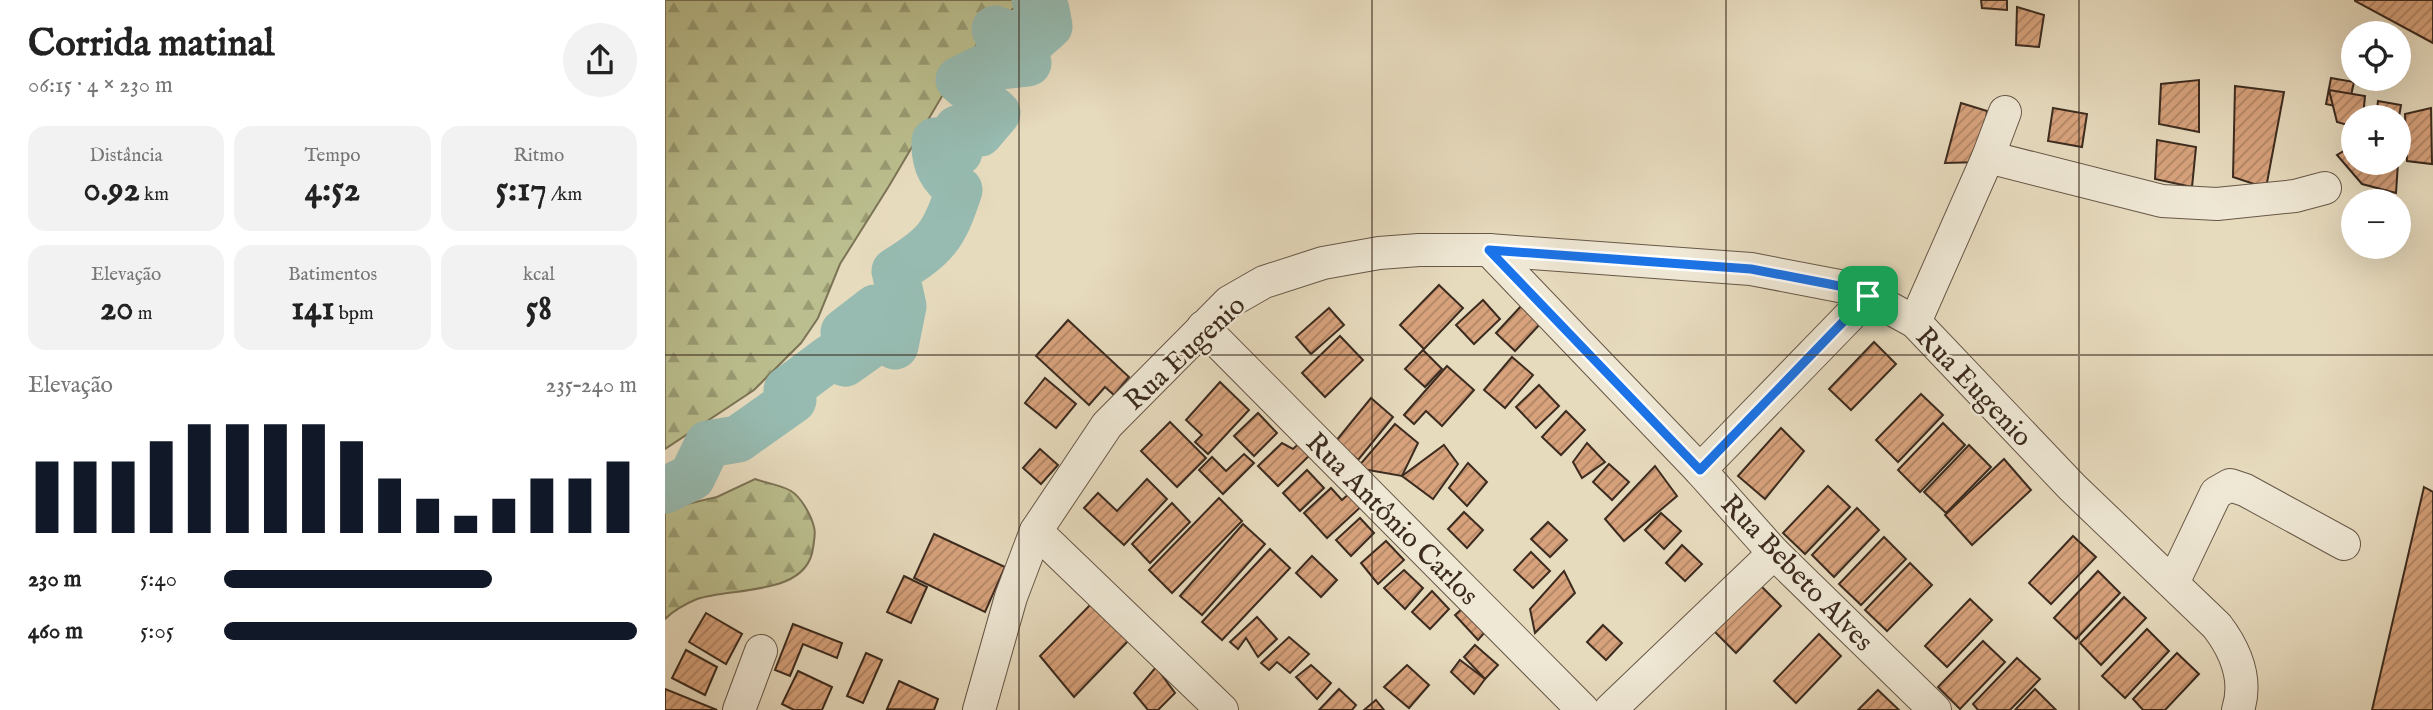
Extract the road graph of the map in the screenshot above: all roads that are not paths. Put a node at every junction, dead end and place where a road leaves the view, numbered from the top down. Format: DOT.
graph roads {
  1 [pos="2005,112"];
  2 [pos="1988,157"];
  3 [pos="2325,188"];
  4 [pos="1489,250"];
  5 [pos="1868,296"];
  6 [pos="1915,322"];
  7 [pos="1203,327"];
  8 [pos="1700,470"];
  9 [pos="1035,531"];
  10 [pos="2344,544"];
  11 [pos="1775,553"];
  12 [pos="2172,583"];
  13 [pos="761,651"];
  14 [pos="2246,700"];
  15 [pos="739,710"];
  16 [pos="979,710"];
  17 [pos="1222,710"];
  18 [pos="1583,710"];
  19 [pos="1610,710"];
  20 [pos="1935,710"];
  1 -- 2 [label="street"];
  2 -- 3 [label="street"];
  2 -- 6 [label="street"];
  4 -- 5 [label="street, Rua Eugenio"];
  4 -- 7 [label="street, Rua Eugenio"];
  4 -- 8 [label="street, Rua Bebeto Alves"];
  5 -- 6 [label="street, Rua Eugenio"];
  5 -- 8 [label="street"];
  6 -- 12 [label="street, Rua Eugenio"];
  7 -- 9 [label="street, Rua Eugenio"];
  7 -- 18 [label="street, Rua Antônio Carlos"];
  8 -- 11 [label="street, Rua Bebeto Alves"];
  9 -- 16 [label="street, Rua Eugenio"];
  9 -- 17 [label="street"];
  10 -- 12 [label="street"];
  11 -- 19 [label="street"];
  11 -- 20 [label="street, Rua Bebeto Alves"];
  12 -- 14 [label="street, Rua Eugenio"];
  13 -- 15 [label="street"];
}
